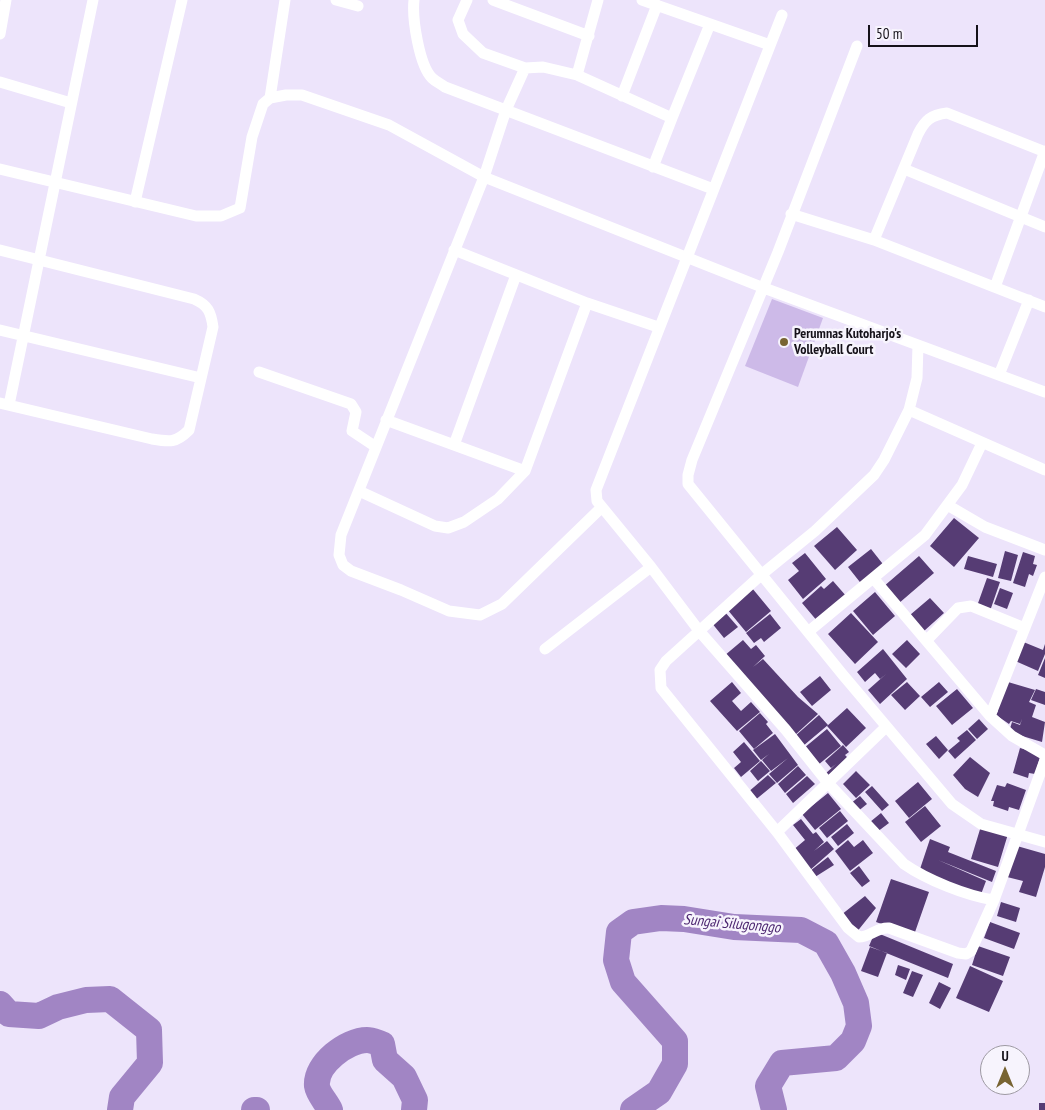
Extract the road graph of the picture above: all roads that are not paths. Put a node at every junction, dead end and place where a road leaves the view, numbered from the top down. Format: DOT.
graph roads {
  1 [pos="93,0"];
  2 [pos="182,0"];
  3 [pos="285,0"];
  4 [pos="336,0"];
  5 [pos="414,0"];
  6 [pos="467,0"];
  7 [pos="493,0"];
  8 [pos="598,0"];
  9 [pos="642,0"];
  10 [pos="4,2"];
  11 [pos="656,5"];
  12 [pos="358,6"];
  13 [pos="782,15"];
  14 [pos="710,24"];
  15 [pos="0,34"];
  16 [pos="588,36"];
  17 [pos="770,44"];
  18 [pos="858,46"];
  19 [pos="525,68"];
  20 [pos="577,75"];
  21 [pos="0,82"];
  22 [pos="622,96"];
  23 [pos="270,98"];
  24 [pos="71,103"];
  25 [pos="506,110"];
  26 [pos="672,118"];
  27 [pos="1045,152"];
  28 [pos="653,166"];
  29 [pos="0,169"];
  30 [pos="904,169"];
  31 [pos="484,177"];
  32 [pos="54,183"];
  33 [pos="713,189"];
  34 [pos="135,202"];
  35 [pos="791,214"];
  36 [pos="1020,217"];
  37 [pos="1045,227"];
  38 [pos="874,240"];
  39 [pos="0,250"];
  40 [pos="454,250"];
  41 [pos="686,256"];
  42 [pos="38,259"];
  43 [pos="516,275"];
  44 [pos="995,287"];
  45 [pos="764,288"];
  46 [pos="1029,300"];
  47 [pos="587,303"];
  48 [pos="1045,307"];
  49 [pos="658,326"];
  50 [pos="0,330"];
  51 [pos="23,335"];
  52 [pos="918,345"];
  53 [pos="259,372"];
  54 [pos="999,375"];
  55 [pos="201,378"];
  56 [pos="1045,392"];
  57 [pos="4,404"];
  58 [pos="910,410"];
  59 [pos="386,420"];
  60 [pos="982,443"];
  61 [pos="454,445"];
  62 [pos="376,447"];
  63 [pos="1045,470"];
  64 [pos="525,472"];
  65 [pos="358,492"];
  66 [pos="949,506"];
  67 [pos="602,507"];
  68 [pos="1045,550"];
  69 [pos="651,567"];
  70 [pos="761,575"];
  71 [pos="1045,577"];
  72 [pos="874,579"];
  73 [pos="1025,628"];
  74 [pos="700,632"];
  75 [pos="808,632"];
  76 [pos="928,640"];
  77 [pos="545,649"];
  78 [pos="990,716"];
  79 [pos="886,727"];
  80 [pos="1045,755"];
  81 [pos="1045,760"];
  82 [pos="828,783"];
  83 [pos="776,832"];
  84 [pos="1018,834"];
  85 [pos="1045,842"];
  86 [pos="994,900"];
  1 -- 24 [label="street"];
  2 -- 34 [label="street"];
  3 -- 23 [label="street"];
  4 -- 12 [label="street"];
  5 -- 25 [label="street"];
  6 -- 19 [label="street"];
  7 -- 16 [label="street"];
  8 -- 16 [label="street"];
  9 -- 11 [label="street"];
  10 -- 15 [label="street"];
  11 -- 14 [label="street"];
  11 -- 22 [label="street"];
  13 -- 17 [label="street"];
  14 -- 17 [label="street"];
  14 -- 26 [label="street"];
  16 -- 20 [label="street"];
  17 -- 33 [label="street"];
  18 -- 35 [label="street"];
  19 -- 20 [label="street"];
  19 -- 25 [label="street"];
  20 -- 22 [label="street"];
  21 -- 24 [label="street"];
  22 -- 26 [label="street"];
  23 -- 31 [label="street"];
  23 -- 34 [label="street"];
  24 -- 32 [label="street"];
  25 -- 28 [label="street"];
  25 -- 31 [label="street"];
  26 -- 28 [label="street"];
  27 -- 30 [label="street"];
  27 -- 36 [label="street"];
  28 -- 33 [label="street"];
  29 -- 32 [label="street"];
  30 -- 36 [label="street"];
  30 -- 38 [label="street"];
  31 -- 40 [label="street"];
  31 -- 41 [label="street"];
  32 -- 34 [label="street"];
  32 -- 42 [label="street"];
  33 -- 41 [label="street"];
  35 -- 38 [label="street"];
  35 -- 45 [label="street"];
  36 -- 37 [label="street"];
  36 -- 44 [label="street"];
  38 -- 44 [label="street"];
  39 -- 42 [label="street"];
  40 -- 43 [label="street"];
  40 -- 59 [label="street"];
  41 -- 45 [label="street"];
  41 -- 49 [label="street"];
  42 -- 51 [label="street"];
  42 -- 55 [label="street"];
  43 -- 47 [label="street"];
  43 -- 61 [label="street"];
  44 -- 46 [label="street"];
  45 -- 52 [label="street"];
  45 -- 70 [label="street"];
  46 -- 48 [label="street"];
  46 -- 54 [label="street"];
  47 -- 49 [label="street"];
  47 -- 64 [label="street"];
  49 -- 67 [label="street"];
  50 -- 51 [label="street"];
  51 -- 55 [label="street"];
  51 -- 57 [label="street"];
  52 -- 54 [label="street"];
  52 -- 58 [label="street"];
  53 -- 62 [label="street"];
  54 -- 56 [label="street"];
  55 -- 57 [label="street"];
  58 -- 60 [label="street"];
  58 -- 70 [label="street"];
  59 -- 61 [label="street"];
  59 -- 62 [label="street"];
  60 -- 63 [label="street"];
  60 -- 66 [label="street"];
  61 -- 64 [label="street"];
  62 -- 65 [label="street"];
  64 -- 65 [label="street"];
  65 -- 67 [label="street"];
  66 -- 68 [label="street"];
  66 -- 72 [label="street"];
  67 -- 69 [label="street"];
  69 -- 74 [label="street"];
  69 -- 77 [label="street"];
  70 -- 74 [label="street"];
  70 -- 75 [label="street"];
  71 -- 73 [label="street"];
  72 -- 75 [label="street"];
  72 -- 76 [label="street"];
  73 -- 76 [label="street"];
  73 -- 78 [label="street"];
  74 -- 82 [label="street"];
  74 -- 83 [label="street"];
  75 -- 79 [label="street"];
  76 -- 78 [label="street"];
  78 -- 80 [label="street"];
  79 -- 82 [label="street"];
  79 -- 84 [label="street"];
  81 -- 84 [label="street"];
  82 -- 83 [label="street"];
  82 -- 86 [label="street"];
  83 -- 86 [label="street"];
  84 -- 85 [label="street"];
  84 -- 86 [label="street"];
}
